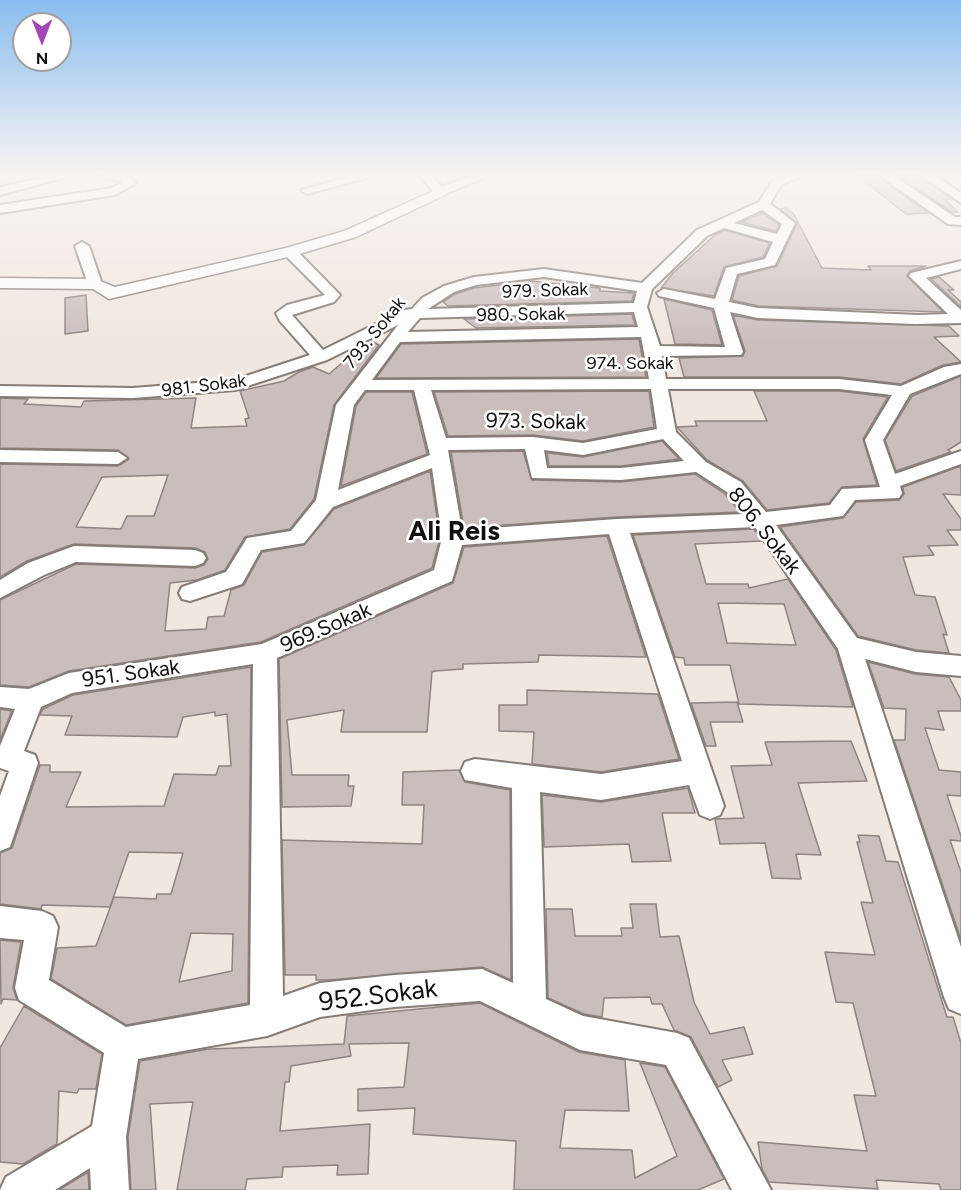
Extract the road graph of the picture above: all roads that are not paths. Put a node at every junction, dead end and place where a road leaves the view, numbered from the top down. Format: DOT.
graph roads {
  1 [pos="355,232"];
  2 [pos="705,232"];
  3 [pos="751,232"];
  4 [pos="784,232"];
  5 [pos="779,239"];
  6 [pos="82,246"];
  7 [pos="291,252"];
  8 [pos="961,266"];
  9 [pos="0,283"];
  10 [pos="95,284"];
  11 [pos="649,296"];
  12 [pos="427,301"];
  13 [pos="722,306"];
  14 [pos="547,311"];
  15 [pos="417,314"];
  16 [pos="961,318"];
  17 [pos="549,333"];
  18 [pos="396,337"];
  19 [pos="650,341"];
  20 [pos="321,357"];
  21 [pos="961,369"];
  22 [pos="659,383"];
  23 [pos="358,385"];
  24 [pos="421,385"];
  25 [pos="0,391"];
  26 [pos="903,392"];
  27 [pos="667,433"];
  28 [pos="533,443"];
  29 [pos="439,451"];
  30 [pos="0,456"];
  31 [pos="961,457"];
  32 [pos="117,458"];
  33 [pos="699,466"];
  34 [pos="889,483"];
  35 [pos="326,502"];
  36 [pos="761,520"];
  37 [pos="617,526"];
  38 [pos="453,537"];
  39 [pos="195,558"];
  40 [pos="0,591"];
  41 [pos="190,593"];
  42 [pos="849,646"];
  43 [pos="265,653"];
  44 [pos="961,666"];
  45 [pos="0,697"];
  46 [pos="31,700"];
  47 [pos="475,771"];
  48 [pos="698,771"];
  49 [pos="526,778"];
  50 [pos="710,806"];
  51 [pos="0,837"];
  52 [pos="0,922"];
  53 [pos="961,997"];
  54 [pos="530,1007"];
  55 [pos="267,1019"];
  56 [pos="123,1045"];
  57 [pos="108,1137"];
  58 [pos="20,1190"];
  59 [pos="110,1190"];
  60 [pos="752,1190"];
  1 -- 7 [label="street"];
  2 -- 11 [label="street"];
  3 -- 5 [label="street"];
  4 -- 5 [label="street"];
  5 -- 13 [label="street"];
  6 -- 10 [label="street"];
  7 -- 10 [label="street"];
  7 -- 20 [label="street"];
  8 -- 16 [label="street"];
  9 -- 10 [label="street"];
  11 -- 12 [label="street, 793. Sokak"];
  11 -- 13 [label="street"];
  11 -- 14 [label="street, 979. Sokak"];
  11 -- 19 [label="street"];
  12 -- 15 [label="street, 793. Sokak"];
  12 -- 20 [label="street, 981. Sokak"];
  13 -- 16 [label="street"];
  13 -- 19 [label="street, 980. Sokak"];
  14 -- 15 [label="street, 979. Sokak"];
  14 -- 17 [label="street"];
  15 -- 18 [label="street, 793. Sokak"];
  17 -- 18 [label="street, 980. Sokak"];
  17 -- 19 [label="street, 980. Sokak"];
  18 -- 23 [label="street, 793. Sokak"];
  19 -- 22 [label="street"];
  20 -- 25 [label="street, 981. Sokak"];
  21 -- 26 [label="street"];
  22 -- 24 [label="street, 974. Sokak"];
  22 -- 26 [label="street, 974. Sokak"];
  22 -- 27 [label="street"];
  23 -- 24 [label="street, 974. Sokak"];
  23 -- 35 [label="street, 793. Sokak"];
  24 -- 29 [label="street, 969.Sokak"];
  26 -- 34 [label="street"];
  27 -- 28 [label="street, 973. Sokak"];
  27 -- 33 [label="street, 806. Sokak"];
  28 -- 29 [label="street, 973. Sokak"];
  28 -- 33 [label="street"];
  29 -- 35 [label="street"];
  29 -- 38 [label="street, 969.Sokak"];
  30 -- 32 [label="street"];
  31 -- 34 [label="street"];
  33 -- 36 [label="street, 806. Sokak"];
  34 -- 36 [label="street"];
  35 -- 41 [label="street"];
  36 -- 37 [label="street"];
  36 -- 42 [label="street, 806. Sokak"];
  37 -- 38 [label="street"];
  37 -- 48 [label="street"];
  38 -- 43 [label="street, 969.Sokak"];
  39 -- 40 [label="street"];
  42 -- 44 [label="street"];
  42 -- 53 [label="street, 806. Sokak"];
  43 -- 46 [label="street, 951. Sokak"];
  43 -- 55 [label="street, 969.Sokak"];
  45 -- 46 [label="street, 951. Sokak"];
  46 -- 51 [label="street"];
  47 -- 49 [label="street"];
  48 -- 49 [label="street"];
  48 -- 50 [label="street"];
  49 -- 54 [label="street"];
  52 -- 56 [label="street"];
  54 -- 55 [label="street, 952.Sokak"];
  54 -- 60 [label="street, 952.Sokak"];
  55 -- 56 [label="street, 952.Sokak"];
  56 -- 57 [label="street"];
  57 -- 58 [label="street"];
  57 -- 59 [label="street"];
}
